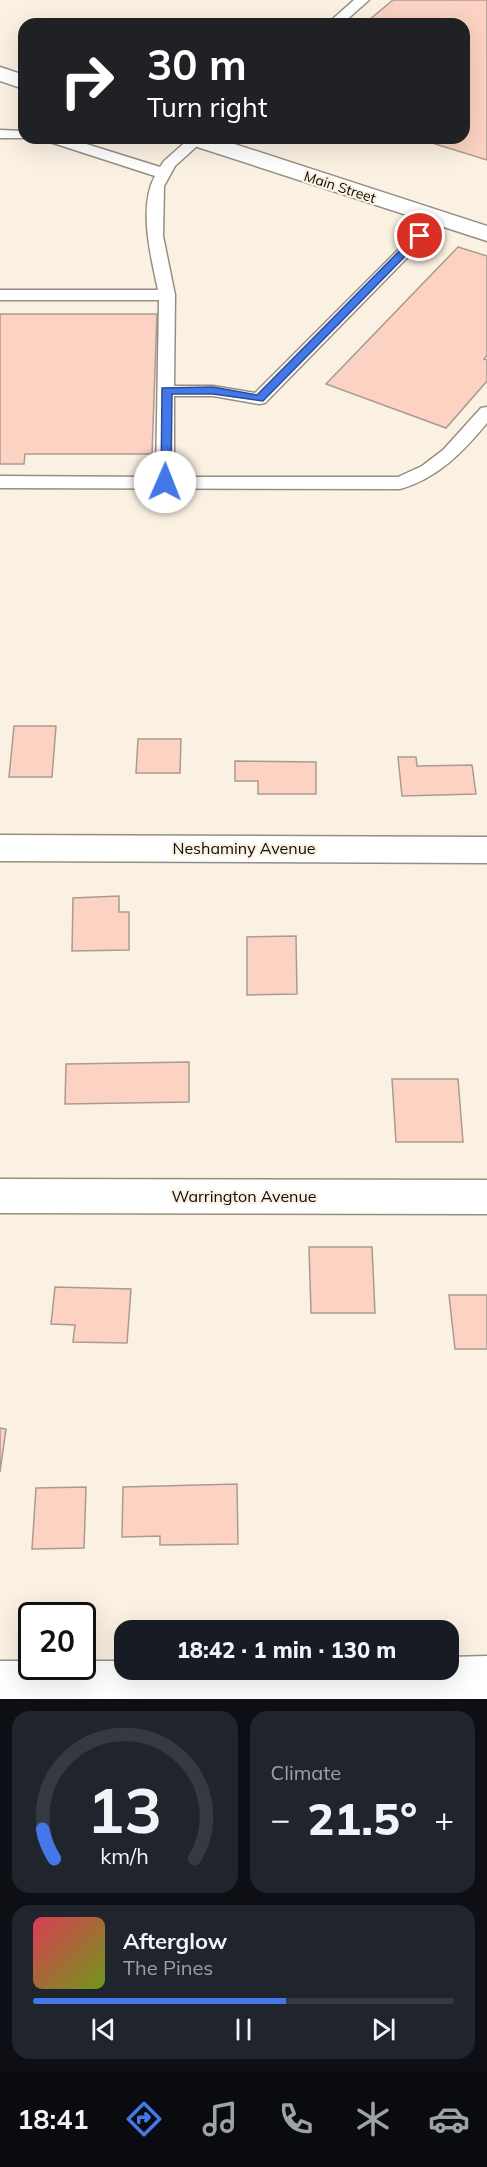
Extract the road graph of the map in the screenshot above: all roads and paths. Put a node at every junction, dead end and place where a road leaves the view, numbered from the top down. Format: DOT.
graph roads {
  1 [pos="362,0"];
  2 [pos="341,18"];
  3 [pos="0,74"];
  4 [pos="18,80"];
  5 [pos="0,134"];
  6 [pos="18,135"];
  7 [pos="71,144"];
  8 [pos="191,144"];
  9 [pos="215,144"];
  10 [pos="162,173"];
  11 [pos="437,219"];
  12 [pos="487,234"];
  13 [pos="0,295"];
  14 [pos="167,295"];
  15 [pos="166,391"];
  16 [pos="487,412"];
  17 [pos="0,482"];
  18 [pos="165,482"];
  19 [pos="0,848"];
  20 [pos="487,850"];
  21 [pos="0,1196"];
  22 [pos="487,1197"];
  23 [pos="487,1679"];
  24 [pos="0,1684"];
  1 -- 2 [label="lane"];
  3 -- 4 [label="street"];
  5 -- 6 [label="lane"];
  7 -- 10 [label="lane"];
  8 -- 10 [label="lane"];
  9 -- 11 [label="street, Main Street"];
  10 -- 14 [label="lane"];
  11 -- 12 [label="street, Main Street"];
  11 -- 15 [label="lane"];
  13 -- 14 [label="lane"];
  14 -- 15 [label="lane"];
  15 -- 18 [label="lane"];
  16 -- 18 [label="lane"];
  17 -- 18 [label="lane"];
  19 -- 20 [label="street, Neshaminy Avenue"];
  21 -- 22 [label="street, Warrington Avenue"];
  23 -- 24 [label="street"];
}
